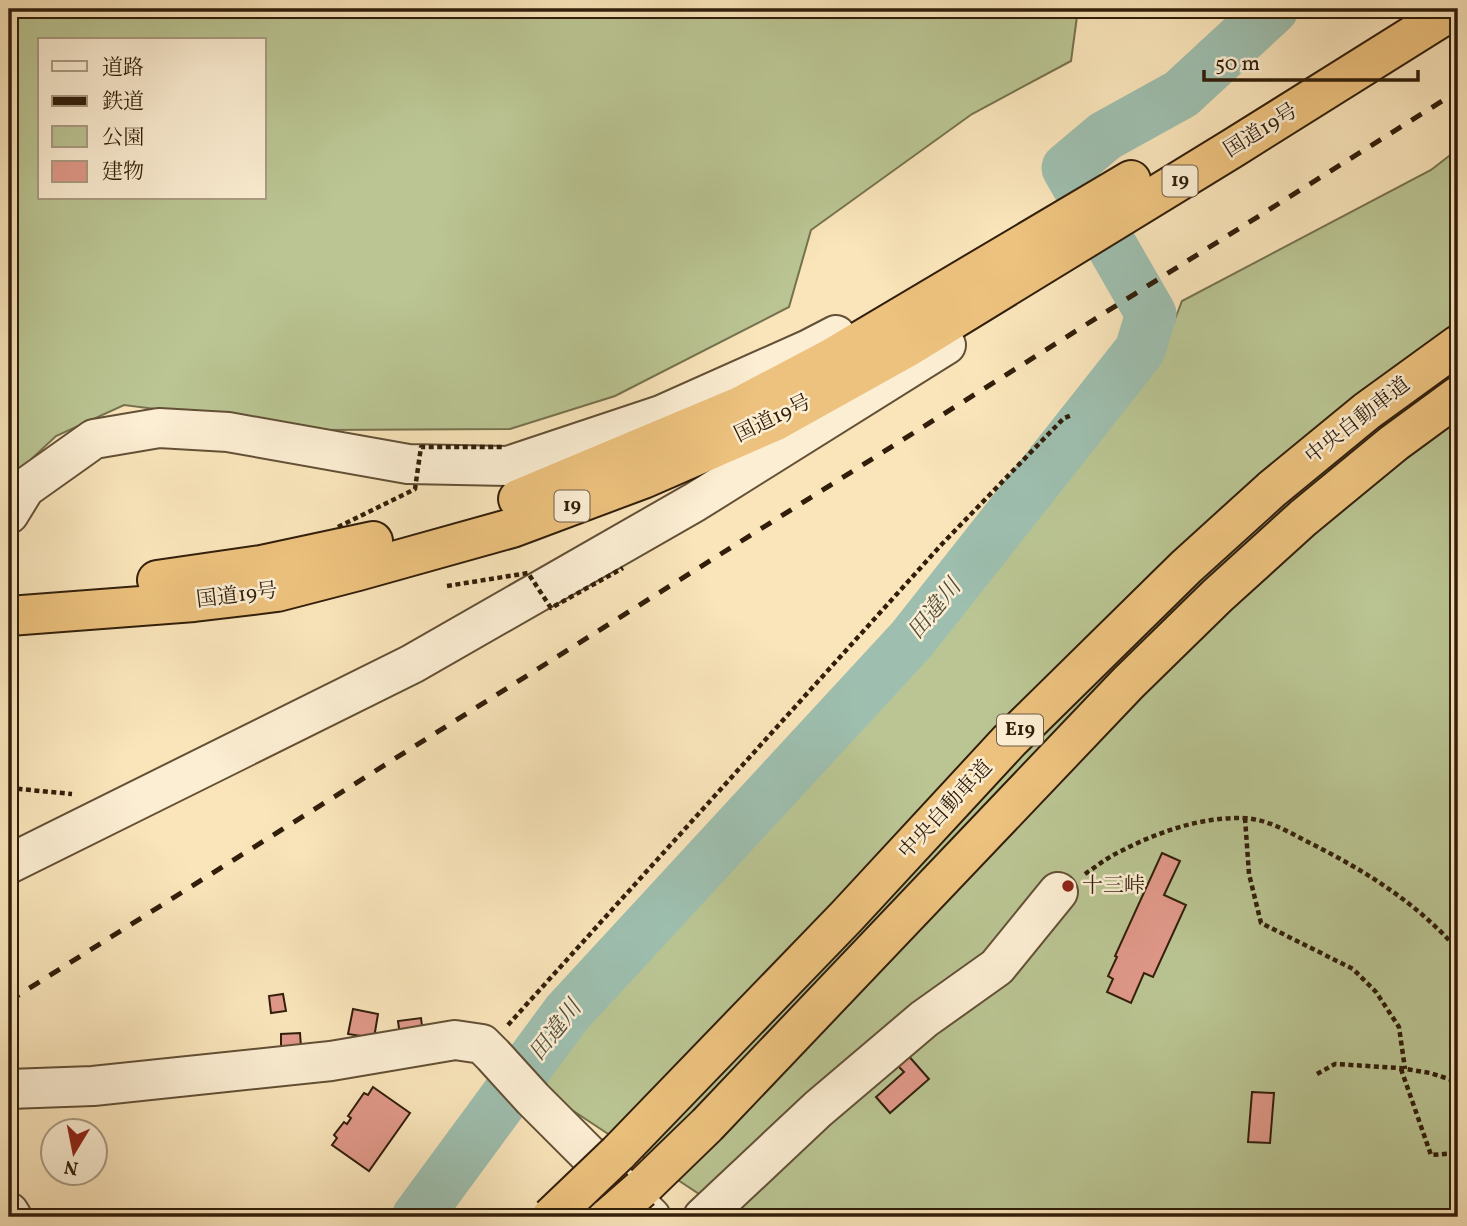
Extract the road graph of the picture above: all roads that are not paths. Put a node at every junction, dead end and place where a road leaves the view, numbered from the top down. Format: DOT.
graph roads {
  1 [pos="1405,9"];
  2 [pos="1455,9"];
  3 [pos="1124,210"];
  4 [pos="1080,237"];
  5 [pos="917,308"];
  6 [pos="1458,345"];
  7 [pos="1458,396"];
  8 [pos="9,514"];
  9 [pos="9,597"];
  10 [pos="9,616"];
  11 [pos="9,864"];
  12 [pos="1058,892"];
  13 [pos="9,1089"];
  14 [pos="646,1203"];
  15 [pos="9,1212"];
  16 [pos="12,1217"];
  17 [pos="551,1217"];
  18 [pos="609,1217"];
  19 [pos="703,1217"];
  1 -- 3 [label="highway, 国道19号 / 19"];
  2 -- 3 [label="highway, 国道19号 / 19"];
  3 -- 4 [label="highway, 国道19号 / 19"];
  4 -- 5 [label="highway, 国道19号 / 19"];
  4 -- 10 [label="highway, 国道19号 / 19"];
  4 -- 11 [label="street"];
  5 -- 8 [label="street"];
  5 -- 9 [label="highway, 国道19号 / 19"];
  6 -- 17 [label="highway, 中央自動車道 / E19, bridge"];
  7 -- 14 [label="highway, 中央自動車道 / E19"];
  12 -- 19 [label="street"];
  13 -- 14 [label="street"];
  14 -- 18 [label="highway, 中央自動車道 / E19, bridge"];
  15 -- 16 [label="street"];
}
